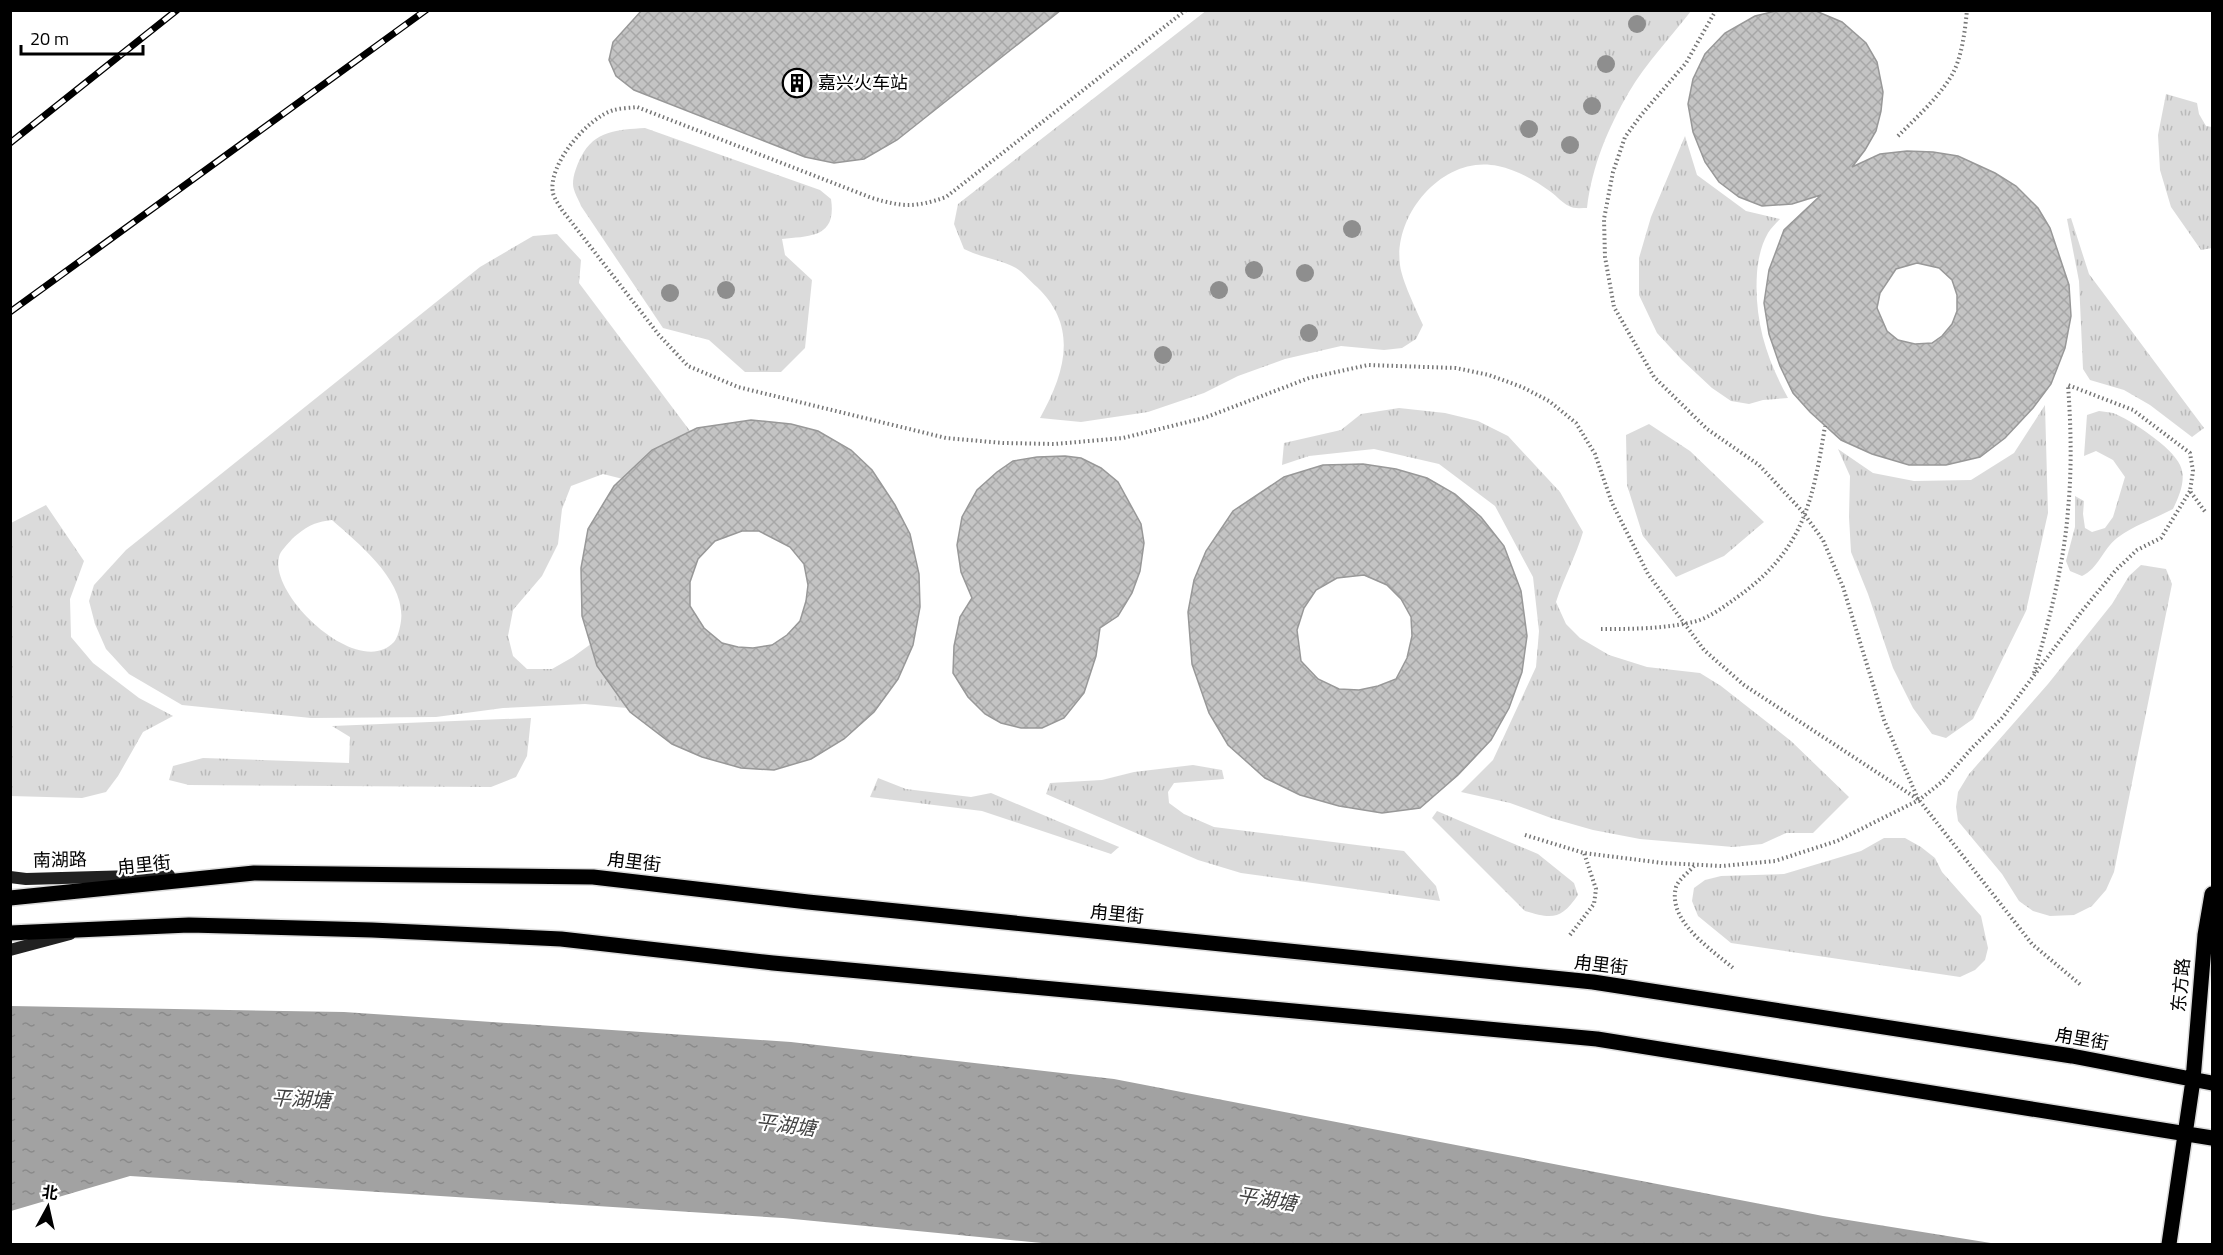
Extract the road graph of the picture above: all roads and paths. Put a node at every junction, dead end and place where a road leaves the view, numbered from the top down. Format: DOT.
graph roads {
  1 [pos="1186,10"];
  2 [pos="1716,10"];
  3 [pos="1967,10"];
  4 [pos="1898,136"];
  5 [pos="1825,426"];
  6 [pos="2190,491"];
  7 [pos="2206,513"];
  8 [pos="1601,629"];
  9 [pos="2033,677"];
  10 [pos="1919,800"];
  11 [pos="1526,835"];
  12 [pos="1584,853"];
  13 [pos="1694,865"];
  14 [pos="255,873"];
  15 [pos="10,877"];
  16 [pos="2212,894"];
  17 [pos="10,898"];
  18 [pos="86,930"];
  19 [pos="10,933"];
  20 [pos="1570,935"];
  21 [pos="10,950"];
  22 [pos="1733,968"];
  23 [pos="2082,986"];
  24 [pos="2193,1080"];
  25 [pos="2212,1083"];
  26 [pos="2184,1133"];
  27 [pos="2212,1138"];
  28 [pos="2169,1242"];
  1 -- 10 [label="path"];
  2 -- 10 [label="path"];
  3 -- 4 [label="path"];
  5 -- 8 [label="path, bridge"];
  6 -- 7 [label="path"];
  6 -- 9 [label="path"];
  6 -- 9 [label="path"];
  9 -- 10 [label="path"];
  10 -- 13 [label="path"];
  10 -- 23 [label="path"];
  11 -- 12 [label="path"];
  12 -- 13 [label="path"];
  12 -- 20 [label="path"];
  13 -- 22 [label="path"];
  14 -- 15 [label="street, 南湖路"];
  14 -- 17 [label="main road, 甪里街"];
  14 -- 24 [label="main road, 甪里街"];
  16 -- 24 [label="main road, 东方路"];
  18 -- 19 [label="main road"];
  18 -- 21 [label="street"];
  18 -- 26 [label="main road"];
  24 -- 25 [label="main road, 甪里街"];
  24 -- 26 [label="main road, 东方路"];
  26 -- 27 [label="main road"];
  26 -- 28 [label="main road, 东方路"];
}
